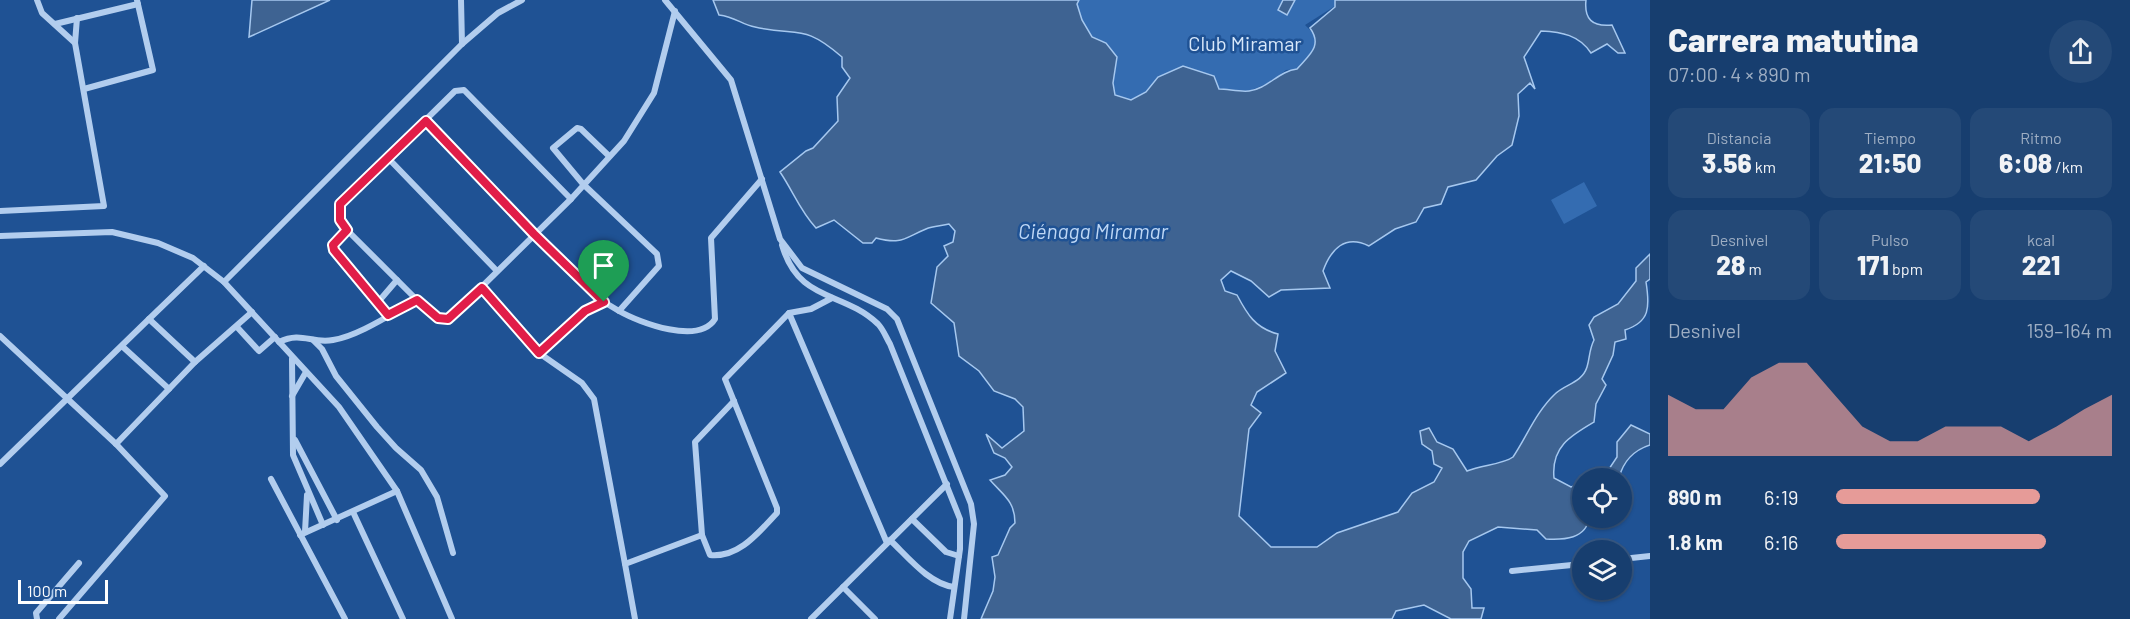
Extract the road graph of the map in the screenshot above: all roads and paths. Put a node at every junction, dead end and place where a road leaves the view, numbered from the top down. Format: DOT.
graph roads {
  1 [pos="37,0"];
  2 [pos="461,0"];
  3 [pos="522,0"];
  4 [pos="666,0"];
  5 [pos="137,2"];
  6 [pos="675,11"];
  7 [pos="77,18"];
  8 [pos="55,24"];
  9 [pos="75,43"];
  10 [pos="462,44"];
  11 [pos="84,90"];
  12 [pos="426,121"];
  13 [pos="609,156"];
  14 [pos="387,157"];
  15 [pos="762,179"];
  16 [pos="584,184"];
  17 [pos="571,199"];
  18 [pos="0,211"];
  19 [pos="347,230"];
  20 [pos="534,234"];
  21 [pos="0,236"];
  22 [pos="780,239"];
  23 [pos="204,266"];
  24 [pos="497,271"];
  25 [pos="397,280"];
  26 [pos="224,282"];
  27 [pos="482,288"];
  28 [pos="832,298"];
  29 [pos="417,300"];
  30 [pos="379,301"];
  31 [pos="604,302"];
  32 [pos="619,311"];
  33 [pos="252,312"];
  34 [pos="789,313"];
  35 [pos="388,315"];
  36 [pos="149,320"];
  37 [pos="237,327"];
  38 [pos="0,336"];
  39 [pos="312,339"];
  40 [pos="277,340"];
  41 [pos="123,347"];
  42 [pos="539,353"];
  43 [pos="292,358"];
  44 [pos="195,362"];
  45 [pos="306,372"];
  46 [pos="169,389"];
  47 [pos="66,397"];
  48 [pos="290,399"];
  49 [pos="734,400"];
  50 [pos="295,440"];
  51 [pos="116,444"];
  52 [pos="0,464"];
  53 [pos="271,479"];
  54 [pos="947,484"];
  55 [pos="398,491"];
  56 [pos="308,495"];
  57 [pos="353,512"];
  58 [pos="912,519"];
  59 [pos="337,520"];
  60 [pos="323,525"];
  61 [pos="303,534"];
  62 [pos="702,535"];
  63 [pos="889,542"];
  64 [pos="453,553"];
  65 [pos="959,556"];
  66 [pos="1650,556"];
  67 [pos="1632,558"];
  68 [pos="79,563"];
  69 [pos="625,564"];
  70 [pos="1572,565"];
  71 [pos="1512,571"];
  72 [pos="843,586"];
  73 [pos="954,587"];
  74 [pos="449,618"];
  75 [pos="37,619"];
  76 [pos="59,619"];
  77 [pos="345,619"];
  78 [pos="403,619"];
  79 [pos="635,619"];
  80 [pos="811,619"];
  81 [pos="875,619"];
  82 [pos="950,619"];
  83 [pos="964,619"];
  1 -- 8 [label="street"];
  2 -- 10 [label="street"];
  3 -- 10 [label="street"];
  4 -- 6 [label="street"];
  5 -- 7 [label="street"];
  5 -- 11 [label="street"];
  6 -- 13 [label="street"];
  6 -- 15 [label="street"];
  7 -- 8 [label="street"];
  7 -- 9 [label="street"];
  8 -- 9 [label="street"];
  9 -- 11 [label="street"];
  10 -- 26 [label="street"];
  11 -- 18 [label="street"];
  12 -- 14 [label="street"];
  12 -- 17 [label="street"];
  12 -- 20 [label="street"];
  13 -- 16 [label="street"];
  13 -- 16 [label="street"];
  14 -- 19 [label="street"];
  14 -- 24 [label="street"];
  15 -- 22 [label="street"];
  15 -- 32 [label="street"];
  16 -- 17 [label="street"];
  16 -- 32 [label="street"];
  17 -- 20 [label="street"];
  19 -- 25 [label="street"];
  19 -- 30 [label="street"];
  20 -- 24 [label="street"];
  20 -- 31 [label="street"];
  21 -- 23 [label="street"];
  22 -- 28 [label="street"];
  22 -- 83 [label="street"];
  23 -- 26 [label="street"];
  23 -- 36 [label="street"];
  24 -- 27 [label="street"];
  25 -- 29 [label="street"];
  25 -- 30 [label="street"];
  26 -- 33 [label="street"];
  27 -- 29 [label="street"];
  27 -- 42 [label="street"];
  28 -- 34 [label="street"];
  28 -- 54 [label="street"];
  29 -- 35 [label="street"];
  30 -- 35 [label="street"];
  31 -- 32 [label="street"];
  31 -- 42 [label="street"];
  33 -- 37 [label="street"];
  33 -- 40 [label="street"];
  34 -- 49 [label="street"];
  34 -- 63 [label="street"];
  35 -- 39 [label="street"];
  36 -- 41 [label="street"];
  36 -- 44 [label="street"];
  37 -- 40 [label="street"];
  37 -- 44 [label="street"];
  38 -- 47 [label="street"];
  39 -- 40 [label="street"];
  39 -- 64 [label="street"];
  40 -- 43 [label="street"];
  41 -- 46 [label="street"];
  41 -- 47 [label="street"];
  42 -- 69 [label="street"];
  43 -- 45 [label="street"];
  43 -- 48 [label="street"];
  44 -- 46 [label="street"];
  45 -- 48 [label="street"];
  45 -- 55 [label="street"];
  46 -- 51 [label="street"];
  47 -- 51 [label="street"];
  47 -- 52 [label="street"];
  48 -- 50 [label="street"];
  49 -- 62 [label="street"];
  49 -- 62 [label="street"];
  50 -- 56 [label="street"];
  50 -- 59 [label="street"];
  51 -- 76 [label="street"];
  53 -- 61 [label="street"];
  54 -- 58 [label="street"];
  54 -- 65 [label="street"];
  55 -- 57 [label="street"];
  55 -- 74 [label="street"];
  56 -- 60 [label="street"];
  56 -- 61 [label="street"];
  57 -- 59 [label="street"];
  57 -- 78 [label="street"];
  58 -- 63 [label="street"];
  58 -- 65 [label="street"];
  59 -- 60 [label="street"];
  60 -- 61 [label="street"];
  61 -- 77 [label="street"];
  62 -- 69 [label="street"];
  63 -- 72 [label="street"];
  63 -- 73 [label="street"];
  65 -- 73 [label="street"];
  66 -- 67 [label="street"];
  68 -- 75 [label="street"];
  69 -- 79 [label="street"];
  70 -- 71 [label="street"];
  72 -- 80 [label="street"];
  72 -- 81 [label="street"];
  73 -- 82 [label="street"];
}
